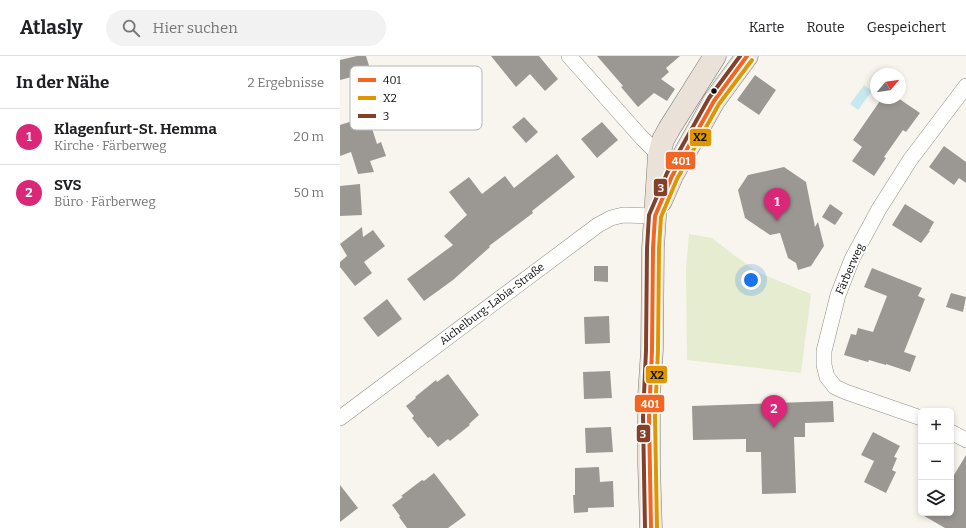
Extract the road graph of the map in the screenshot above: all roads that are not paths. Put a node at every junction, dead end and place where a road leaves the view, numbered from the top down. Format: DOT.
graph roads {
  1 [pos="569,56"];
  2 [pos="715,56"];
  3 [pos="747,56"];
  4 [pos="966,86"];
  5 [pos="659,155"];
  6 [pos="672,176"];
  7 [pos="654,216"];
  8 [pos="341,417"];
  9 [pos="918,417"];
  10 [pos="954,434"];
  11 [pos="966,440"];
  12 [pos="652,528"];
  1 -- 5 [label="street"];
  2 -- 5 [label="main road"];
  3 -- 6 [label="main road"];
  4 -- 9 [label="street, Färberweg"];
  5 -- 6 [label="street"];
  5 -- 7 [label="main road"];
  6 -- 7 [label="main road"];
  7 -- 8 [label="street, Aichelburg-Labia-Straße"];
  7 -- 12 [label="main road"];
  10 -- 11 [label="street"];
}
